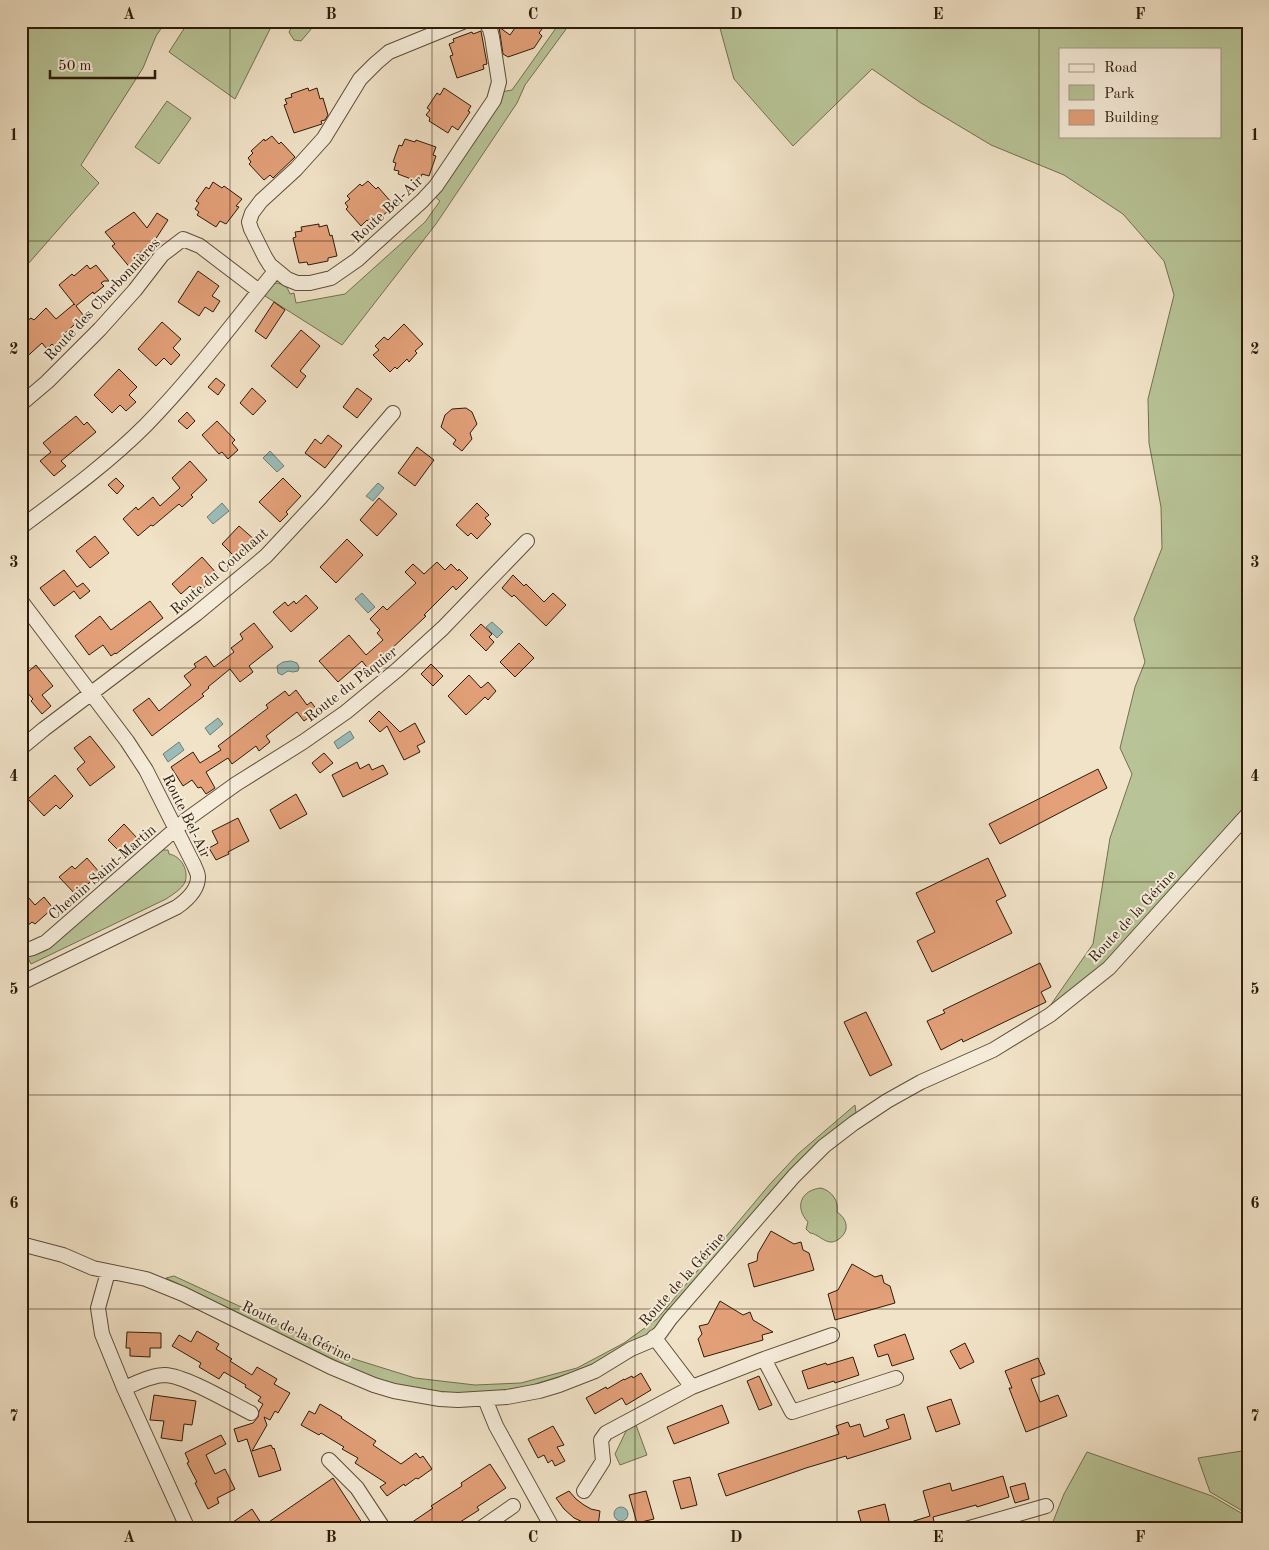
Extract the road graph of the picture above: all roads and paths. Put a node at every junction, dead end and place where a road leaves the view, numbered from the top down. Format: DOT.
graph roads {
  1 [pos="465,21"];
  2 [pos="485,21"];
  3 [pos="276,270"];
  4 [pos="259,291"];
  5 [pos="21,404"];
  6 [pos="393,413"];
  7 [pos="21,527"];
  8 [pos="528,540"];
  9 [pos="21,601"];
  10 [pos="92,693"];
  11 [pos="21,748"];
  12 [pos="1248,814"];
  13 [pos="176,829"];
  14 [pos="21,950"];
  15 [pos="21,983"];
  16 [pos="21,1244"];
  17 [pos="108,1272"];
  18 [pos="832,1335"];
  19 [pos="654,1337"];
  20 [pos="764,1359"];
  21 [pos="896,1378"];
  22 [pos="692,1387"];
  23 [pos="124,1388"];
  24 [pos="485,1399"];
  25 [pos="251,1414"];
  26 [pos="329,1460"];
  27 [pos="584,1491"];
  28 [pos="513,1506"];
  29 [pos="1046,1506"];
  30 [pos="188,1529"];
  31 [pos="384,1529"];
  32 [pos="480,1529"];
  33 [pos="554,1529"];
  34 [pos="966,1529"];
  1 -- 3 [label="street, Route Bel-Air"];
  2 -- 3 [label="street, Route Bel-Air"];
  3 -- 4 [label="street"];
  4 -- 5 [label="street, Route des Charbonnières"];
  4 -- 7 [label="street"];
  6 -- 10 [label="street, Route du Couchant"];
  8 -- 13 [label="street, Route du Pâquier"];
  9 -- 10 [label="street, Route Bel-Air"];
  10 -- 11 [label="street, Route du Couchant"];
  10 -- 13 [label="street, Route Bel-Air"];
  12 -- 19 [label="street, Route de la Gérine"];
  13 -- 14 [label="street, Chemin Saint-Martin"];
  13 -- 15 [label="street, Route Bel-Air"];
  16 -- 17 [label="street, Route de la Gérine"];
  17 -- 23 [label="street"];
  17 -- 24 [label="street, Route de la Gérine"];
  18 -- 20 [label="street"];
  19 -- 22 [label="street"];
  19 -- 24 [label="street, Route de la Gérine"];
  20 -- 21 [label="street"];
  20 -- 22 [label="street"];
  22 -- 27 [label="street"];
  23 -- 25 [label="street"];
  23 -- 30 [label="street"];
  24 -- 33 [label="street"];
  26 -- 31 [label="street"];
  28 -- 32 [label="street"];
  29 -- 34 [label="street"];
}
